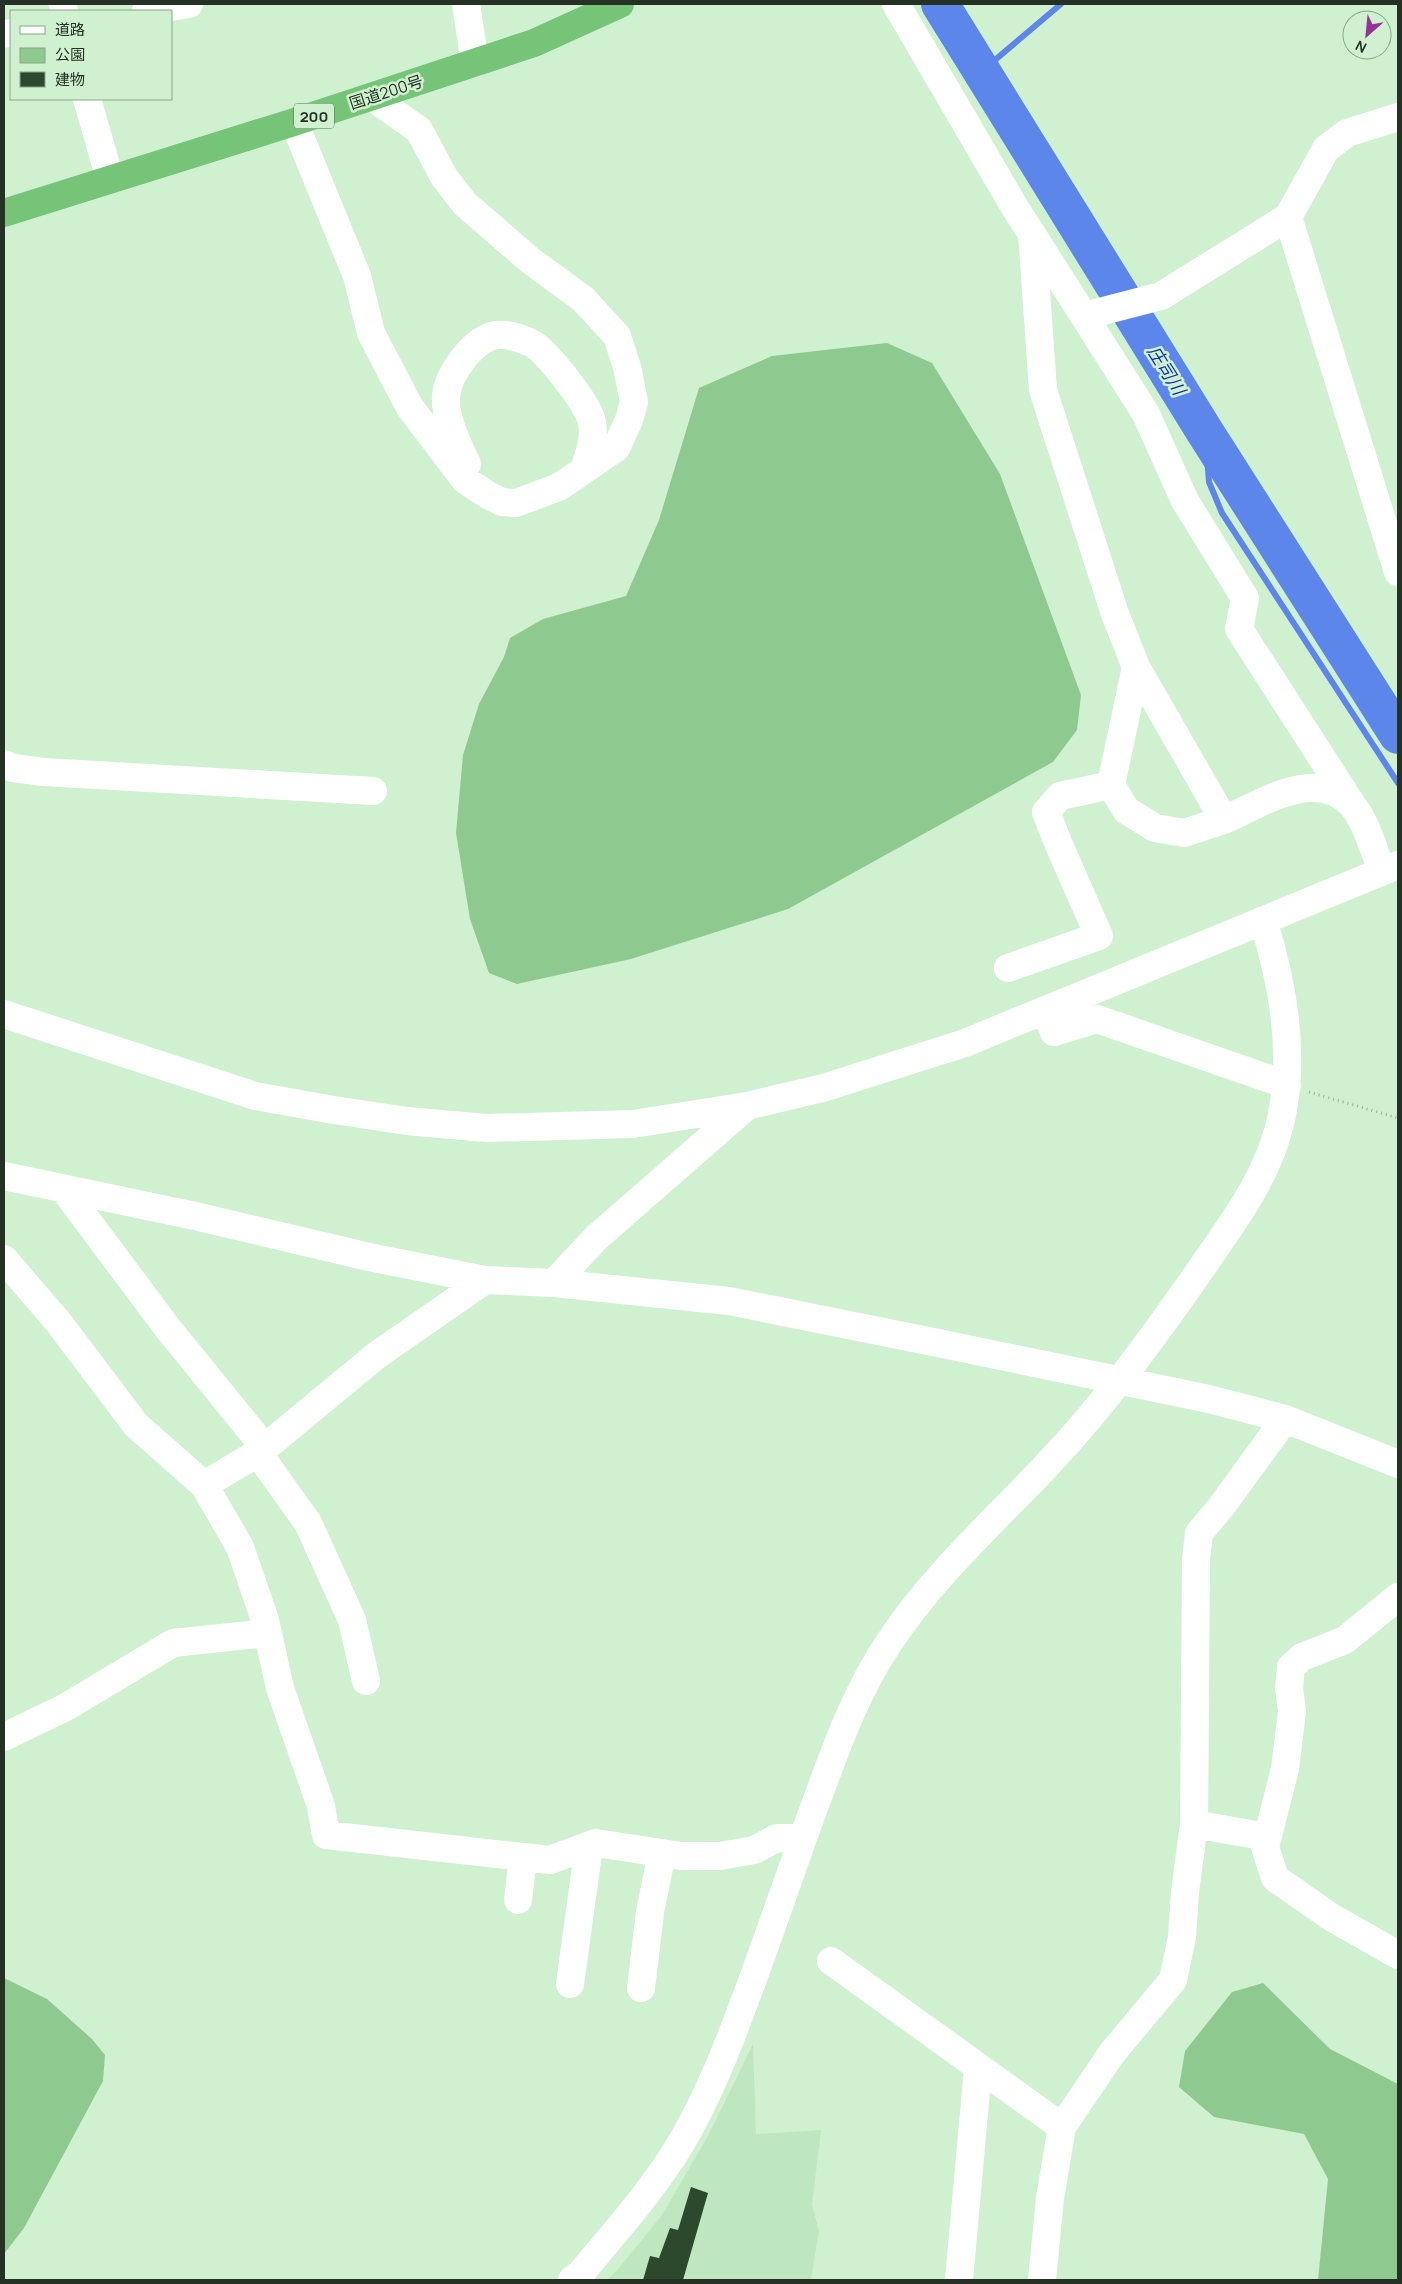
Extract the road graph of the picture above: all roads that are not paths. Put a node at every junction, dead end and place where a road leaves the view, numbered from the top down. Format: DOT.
graph roads {
  1 [pos="189,4"];
  2 [pos="466,4"];
  3 [pos="620,4"];
  4 [pos="896,4"];
  5 [pos="152,10"];
  6 [pos="475,63"];
  7 [pos="372,97"];
  8 [pos="87,100"];
  9 [pos="1398,117"];
  10 [pos="294,122"];
  11 [pos="110,179"];
  12 [pos="4,213"];
  13 [pos="1288,217"];
  14 [pos="1032,234"];
  15 [pos="1090,315"];
  16 [pos="584,470"];
  17 [pos="481,490"];
  18 [pos="1398,572"];
  19 [pos="1136,667"];
  20 [pos="4,764"];
  21 [pos="1111,785"];
  22 [pos="373,791"];
  23 [pos="1352,805"];
  24 [pos="1224,820"];
  25 [pos="1390,868"];
  26 [pos="1263,920"];
  27 [pos="1008,968"];
  28 [pos="1045,1010"];
  29 [pos="4,1014"];
  30 [pos="1287,1085"];
  31 [pos="747,1106"];
  32 [pos="4,1176"];
  33 [pos="63,1188"];
  34 [pos="4,1259"];
  35 [pos="485,1280"];
  36 [pos="554,1283"];
  37 [pos="1118,1381"];
  38 [pos="1285,1419"];
  39 [pos="262,1450"];
  40 [pos="1398,1464"];
  41 [pos="204,1485"];
  42 [pos="1398,1597"];
  43 [pos="268,1633"];
  44 [pos="366,1681"];
  45 [pos="4,1737"];
  46 [pos="1194,1824"];
  47 [pos="1267,1837"];
  48 [pos="803,1838"];
  49 [pos="589,1846"];
  50 [pos="662,1853"];
  51 [pos="523,1857"];
  52 [pos="518,1900"];
  53 [pos="1398,1955"];
  54 [pos="831,1961"];
  55 [pos="570,1984"];
  56 [pos="641,1988"];
  57 [pos="978,2068"];
  58 [pos="1062,2127"];
  59 [pos="577,2278"];
  60 [pos="959,2280"];
  61 [pos="1042,2280"];
  1 -- 5 [label="street"];
  2 -- 6 [label="street"];
  3 -- 6 [label="highway, 国道200号 / 200"];
  4 -- 14 [label="street"];
  6 -- 7 [label="highway, 国道200号 / 200"];
  7 -- 10 [label="highway, 国道200号 / 200"];
  7 -- 16 [label="street"];
  8 -- 11 [label="street"];
  9 -- 13 [label="street"];
  10 -- 11 [label="highway, 国道200号 / 200"];
  10 -- 17 [label="street"];
  11 -- 12 [label="highway, 国道200号 / 200"];
  13 -- 15 [label="street"];
  13 -- 18 [label="street"];
  14 -- 15 [label="street"];
  14 -- 19 [label="street"];
  15 -- 23 [label="street"];
  16 -- 17 [label="street"];
  16 -- 17 [label="street"];
  19 -- 21 [label="street"];
  19 -- 24 [label="street"];
  20 -- 22 [label="street"];
  21 -- 24 [label="street"];
  21 -- 27 [label="street"];
  23 -- 24 [label="street"];
  23 -- 25 [label="street"];
  25 -- 26 [label="street"];
  26 -- 28 [label="street"];
  26 -- 30 [label="street"];
  28 -- 30 [label="street"];
  28 -- 31 [label="street"];
  29 -- 31 [label="street"];
  30 -- 37 [label="street"];
  31 -- 36 [label="street"];
  32 -- 33 [label="street"];
  33 -- 35 [label="street"];
  33 -- 39 [label="street"];
  34 -- 41 [label="street"];
  35 -- 36 [label="street"];
  35 -- 39 [label="street"];
  36 -- 37 [label="street"];
  37 -- 38 [label="street"];
  37 -- 48 [label="street"];
  38 -- 40 [label="street"];
  38 -- 46 [label="street"];
  39 -- 41 [label="street"];
  39 -- 44 [label="street"];
  41 -- 43 [label="street"];
  42 -- 47 [label="street"];
  43 -- 45 [label="street"];
  43 -- 51 [label="street"];
  46 -- 47 [label="street"];
  46 -- 58 [label="street"];
  47 -- 53 [label="street"];
  48 -- 50 [label="street"];
  48 -- 59 [label="street"];
  49 -- 50 [label="street"];
  49 -- 51 [label="street"];
  49 -- 55 [label="street"];
  50 -- 56 [label="street"];
  51 -- 52 [label="street"];
  54 -- 57 [label="street"];
  57 -- 58 [label="street"];
  57 -- 60 [label="street"];
  58 -- 61 [label="street"];
}
